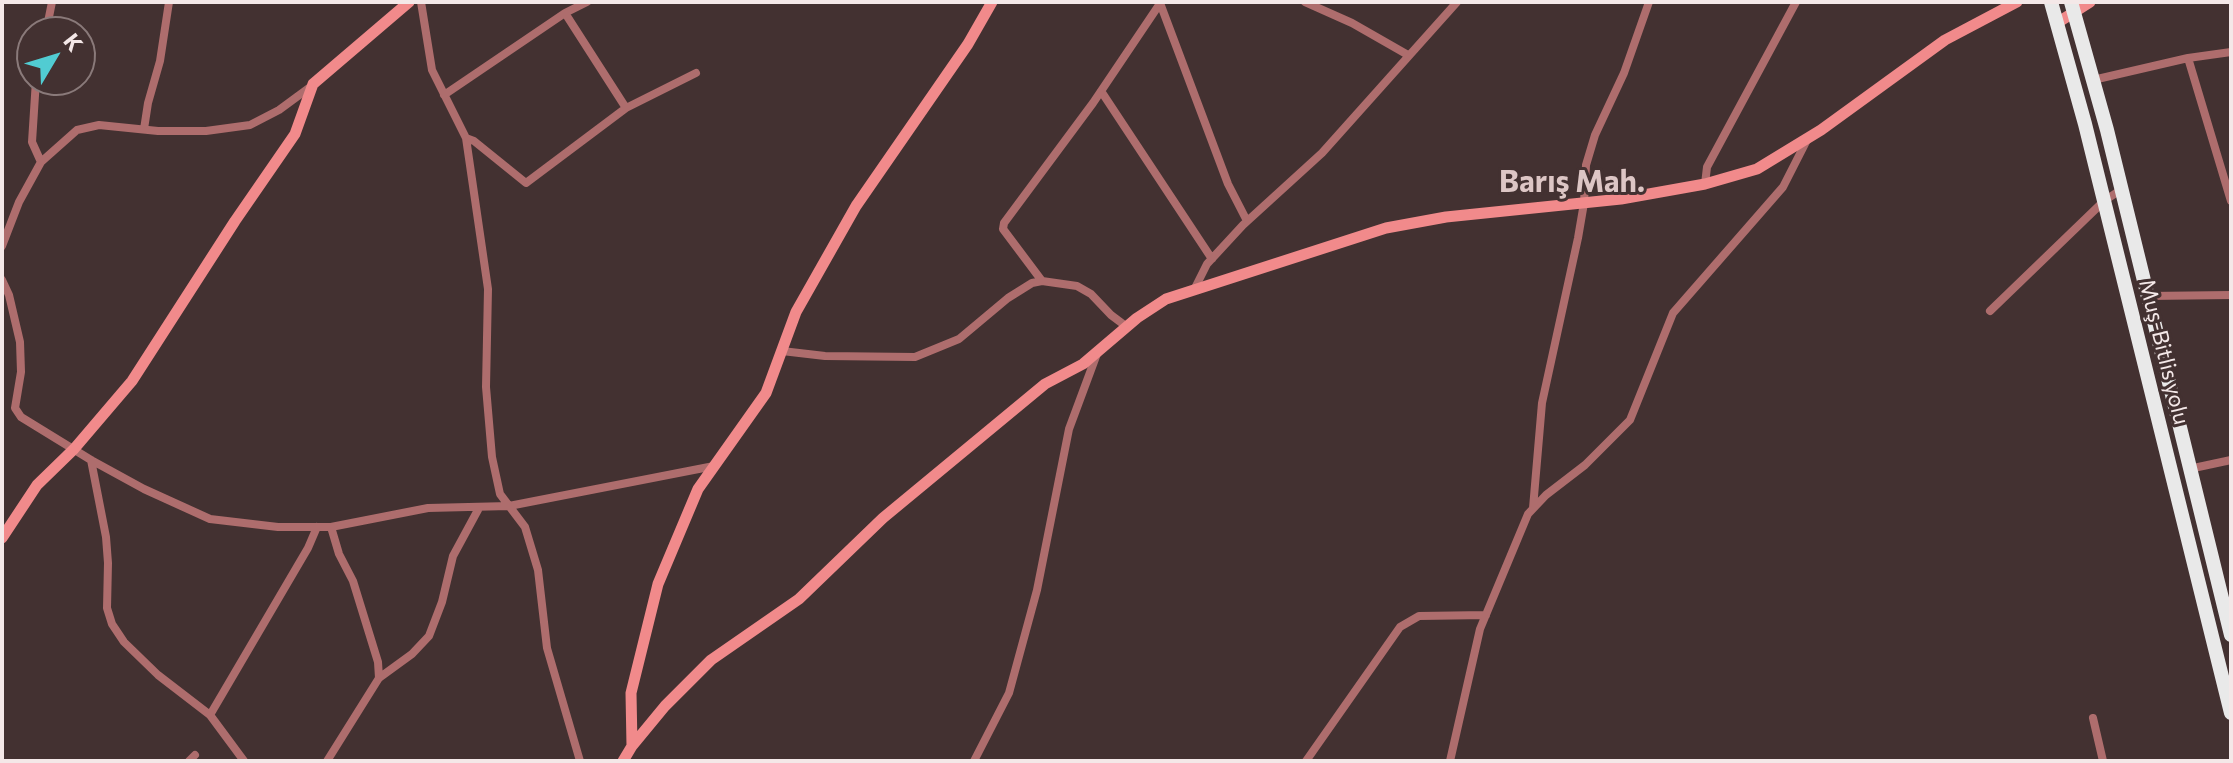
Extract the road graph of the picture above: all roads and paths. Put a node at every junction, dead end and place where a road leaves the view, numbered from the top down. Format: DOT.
graph roads {
  1 [pos="169,2"];
  2 [pos="409,2"];
  3 [pos="421,2"];
  4 [pos="587,2"];
  5 [pos="992,2"];
  6 [pos="1160,2"];
  7 [pos="1305,2"];
  8 [pos="1457,2"];
  9 [pos="1649,2"];
  10 [pos="1796,2"];
  11 [pos="2017,2"];
  12 [pos="2051,2"];
  13 [pos="2090,2"];
  14 [pos="2072,7"];
  15 [pos="565,13"];
  16 [pos="2057,23"];
  17 [pos="2231,52"];
  18 [pos="1408,55"];
  19 [pos="2188,58"];
  20 [pos="696,73"];
  21 [pos="2093,80"];
  22 [pos="313,84"];
  23 [pos="1101,91"];
  24 [pos="444,95"];
  25 [pos="35,96"];
  26 [pos="626,108"];
  27 [pos="144,129"];
  28 [pos="466,138"];
  29 [pos="1809,138"];
  30 [pos="41,162"];
  31 [pos="1705,184"];
  32 [pos="2122,189"];
  33 [pos="2104,201"];
  34 [pos="2231,201"];
  35 [pos="1584,203"];
  36 [pos="1247,221"];
  37 [pos="2,246"];
  38 [pos="1212,259"];
  39 [pos="2,280"];
  40 [pos="1042,281"];
  41 [pos="1194,290"];
  42 [pos="2231,295"];
  43 [pos="2148,296"];
  44 [pos="1990,311"];
  45 [pos="1127,327"];
  46 [pos="782,351"];
  47 [pos="1099,351"];
  48 [pos="74,449"];
  49 [pos="91,460"];
  50 [pos="2231,460"];
  51 [pos="714,466"];
  52 [pos="2188,469"];
  53 [pos="509,506"];
  54 [pos="479,508"];
  55 [pos="1533,508"];
  56 [pos="317,527"];
  57 [pos="331,527"];
  58 [pos="2,538"];
  59 [pos="1486,615"];
  60 [pos="2231,635"];
  61 [pos="379,678"];
  62 [pos="2231,713"];
  63 [pos="210,715"];
  64 [pos="2093,718"];
  65 [pos="632,746"];
  66 [pos="244,761"];
  67 [pos="327,761"];
  68 [pos="580,761"];
  69 [pos="623,761"];
  70 [pos="974,761"];
  71 [pos="1306,761"];
  72 [pos="1450,761"];
  73 [pos="2103,761"];
  1 -- 27 [label="street"];
  2 -- 22 [label="street"];
  3 -- 24 [label="street"];
  4 -- 15 [label="street"];
  5 -- 46 [label="street"];
  6 -- 23 [label="street"];
  6 -- 36 [label="street"];
  7 -- 18 [label="street"];
  8 -- 18 [label="street"];
  9 -- 35 [label="street"];
  10 -- 31 [label="street"];
  11 -- 29 [label="street"];
  12 -- 16 [label="highway, Muş-Bitlis yolu"];
  13 -- 14 [label="street"];
  14 -- 16 [label="street"];
  14 -- 21 [label="highway, Muş-Bitlis yolu"];
  15 -- 24 [label="street"];
  15 -- 26 [label="street"];
  16 -- 33 [label="highway, Muş-Bitlis yolu"];
  17 -- 19 [label="street"];
  18 -- 36 [label="street"];
  19 -- 21 [label="street"];
  19 -- 34 [label="street"];
  20 -- 26 [label="street"];
  21 -- 32 [label="highway, Muş-Bitlis yolu"];
  22 -- 27 [label="street"];
  22 -- 48 [label="street"];
  23 -- 38 [label="street"];
  23 -- 40 [label="street"];
  24 -- 28 [label="street"];
  25 -- 30 [label="street"];
  26 -- 28 [label="street"];
  27 -- 30 [label="street"];
  28 -- 53 [label="street"];
  29 -- 31 [label="street"];
  29 -- 55 [label="street"];
  30 -- 37 [label="street"];
  31 -- 35 [label="street"];
  32 -- 33 [label="street"];
  32 -- 43 [label="highway, Muş-Bitlis yolu"];
  33 -- 44 [label="street"];
  33 -- 62 [label="highway, Muş-Bitlis yolu"];
  35 -- 41 [label="street"];
  35 -- 55 [label="street"];
  36 -- 38 [label="street"];
  38 -- 41 [label="street"];
  39 -- 48 [label="street"];
  40 -- 45 [label="street"];
  40 -- 46 [label="street"];
  41 -- 45 [label="street"];
  42 -- 43 [label="street"];
  43 -- 52 [label="highway, Muş-Bitlis yolu"];
  45 -- 47 [label="street"];
  46 -- 51 [label="street"];
  47 -- 65 [label="street"];
  47 -- 70 [label="street"];
  48 -- 49 [label="street"];
  48 -- 58 [label="street"];
  49 -- 56 [label="street"];
  49 -- 63 [label="street"];
  50 -- 52 [label="street"];
  51 -- 53 [label="street"];
  51 -- 65 [label="street"];
  52 -- 60 [label="highway, Muş-Bitlis yolu"];
  53 -- 54 [label="street"];
  53 -- 68 [label="street"];
  54 -- 57 [label="street"];
  54 -- 61 [label="street"];
  55 -- 59 [label="street"];
  56 -- 57 [label="street"];
  56 -- 63 [label="street"];
  57 -- 61 [label="street"];
  59 -- 71 [label="street"];
  59 -- 72 [label="street"];
  61 -- 67 [label="street"];
  63 -- 66 [label="street"];
  64 -- 73 [label="street"];
  65 -- 69 [label="street"];
}
